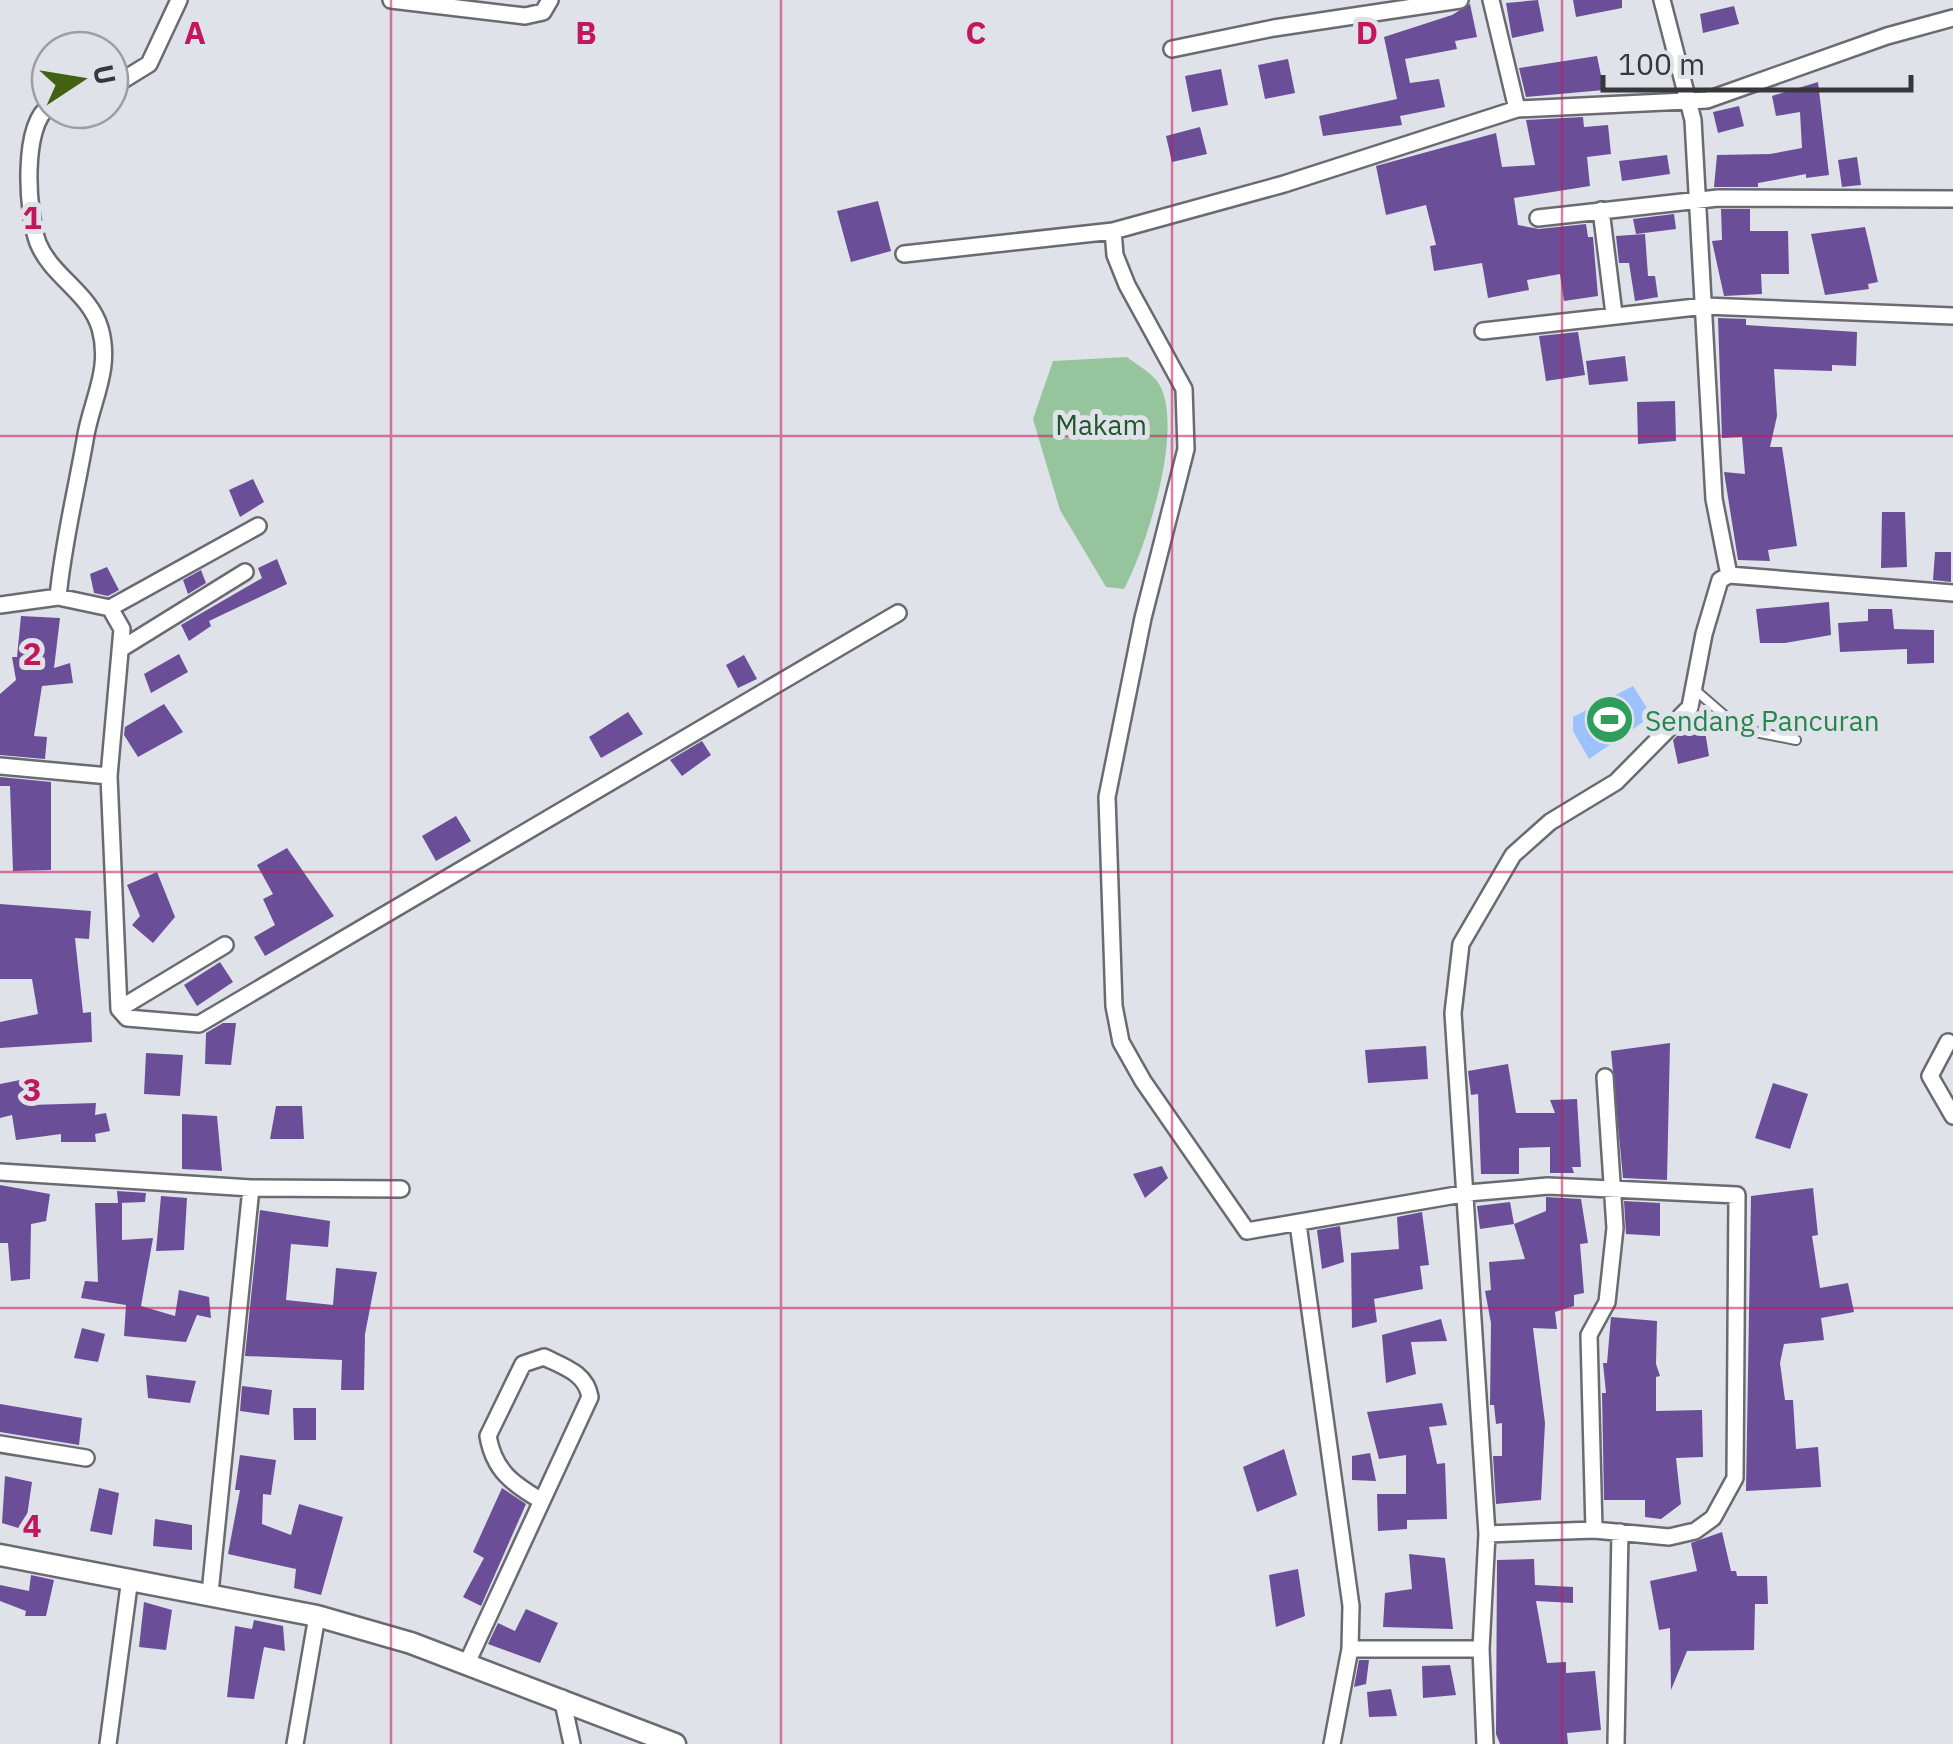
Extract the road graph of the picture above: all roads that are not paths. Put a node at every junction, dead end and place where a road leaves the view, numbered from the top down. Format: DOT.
graph roads {
  1 [pos="179,0"];
  2 [pos="391,0"];
  3 [pos="550,0"];
  4 [pos="1460,0"];
  5 [pos="1490,0"];
  6 [pos="1662,0"];
  7 [pos="1953,18"];
  8 [pos="1172,49"];
  9 [pos="130,76"];
  10 [pos="1690,102"];
  11 [pos="1517,109"];
  12 [pos="35,130"];
  13 [pos="1953,198"];
  14 [pos="1698,199"];
  15 [pos="1601,210"];
  16 [pos="1538,218"];
  17 [pos="1113,231"];
  18 [pos="904,254"];
  19 [pos="1705,306"];
  20 [pos="1614,314"];
  21 [pos="1953,316"];
  22 [pos="1484,331"];
  23 [pos="258,526"];
  24 [pos="244,572"];
  25 [pos="1730,575"];
  26 [pos="1953,593"];
  27 [pos="58,597"];
  28 [pos="0,605"];
  29 [pos="110,608"];
  30 [pos="898,613"];
  31 [pos="124,647"];
  32 [pos="1694,689"];
  33 [pos="1796,740"];
  34 [pos="0,766"];
  35 [pos="109,776"];
  36 [pos="225,945"];
  37 [pos="119,1009"];
  38 [pos="1951,1041"];
  39 [pos="1605,1077"];
  40 [pos="1953,1116"];
  41 [pos="0,1172"];
  42 [pos="251,1188"];
  43 [pos="401,1189"];
  44 [pos="1614,1192"];
  45 [pos="1468,1193"];
  46 [pos="1298,1224"];
  47 [pos="0,1444"];
  48 [pos="86,1458"];
  49 [pos="542,1501"];
  50 [pos="1594,1530"];
  51 [pos="1620,1532"];
  52 [pos="1487,1534"];
  53 [pos="0,1555"];
  54 [pos="130,1578"];
  55 [pos="210,1592"];
  56 [pos="317,1616"];
  57 [pos="1350,1649"];
  58 [pos="1480,1649"];
  59 [pos="467,1663"];
  60 [pos="562,1698"];
  61 [pos="108,1744"];
  62 [pos="294,1744"];
  63 [pos="572,1744"];
  64 [pos="675,1744"];
  65 [pos="1332,1744"];
  66 [pos="1485,1744"];
  67 [pos="1616,1744"];
  1 -- 9 [label="street"];
  2 -- 3 [label="street"];
  4 -- 8 [label="street"];
  5 -- 11 [label="street"];
  6 -- 10 [label="street"];
  7 -- 10 [label="street"];
  10 -- 11 [label="street"];
  10 -- 14 [label="street"];
  11 -- 17 [label="street"];
  12 -- 27 [label="street"];
  13 -- 14 [label="street"];
  14 -- 15 [label="street"];
  14 -- 19 [label="street"];
  15 -- 16 [label="street"];
  15 -- 20 [label="street"];
  17 -- 18 [label="street"];
  17 -- 46 [label="street"];
  19 -- 20 [label="street"];
  19 -- 21 [label="street"];
  19 -- 25 [label="street"];
  20 -- 22 [label="street"];
  23 -- 29 [label="street"];
  24 -- 31 [label="street"];
  25 -- 26 [label="street"];
  25 -- 32 [label="street"];
  27 -- 28 [label="street"];
  27 -- 29 [label="street"];
  29 -- 31 [label="street"];
  30 -- 37 [label="street"];
  31 -- 35 [label="street"];
  32 -- 33 [label="lane"];
  32 -- 45 [label="street"];
  34 -- 35 [label="street"];
  35 -- 37 [label="street"];
  36 -- 37 [label="street"];
  38 -- 40 [label="street"];
  39 -- 44 [label="street"];
  41 -- 42 [label="street"];
  42 -- 43 [label="street"];
  42 -- 55 [label="street"];
  44 -- 45 [label="street"];
  44 -- 50 [label="street"];
  44 -- 51 [label="street"];
  45 -- 46 [label="street"];
  45 -- 52 [label="street"];
  46 -- 57 [label="street"];
  47 -- 48 [label="street"];
  49 -- 49 [label="street"];
  49 -- 59 [label="street"];
  50 -- 51 [label="street"];
  50 -- 52 [label="street"];
  51 -- 67 [label="street"];
  52 -- 58 [label="street"];
  53 -- 54 [label="street"];
  54 -- 55 [label="street"];
  54 -- 61 [label="street"];
  55 -- 56 [label="street"];
  56 -- 59 [label="street"];
  56 -- 62 [label="street"];
  57 -- 58 [label="street"];
  57 -- 65 [label="street"];
  58 -- 66 [label="street"];
  59 -- 60 [label="street"];
  60 -- 63 [label="street"];
  60 -- 64 [label="street"];
}
